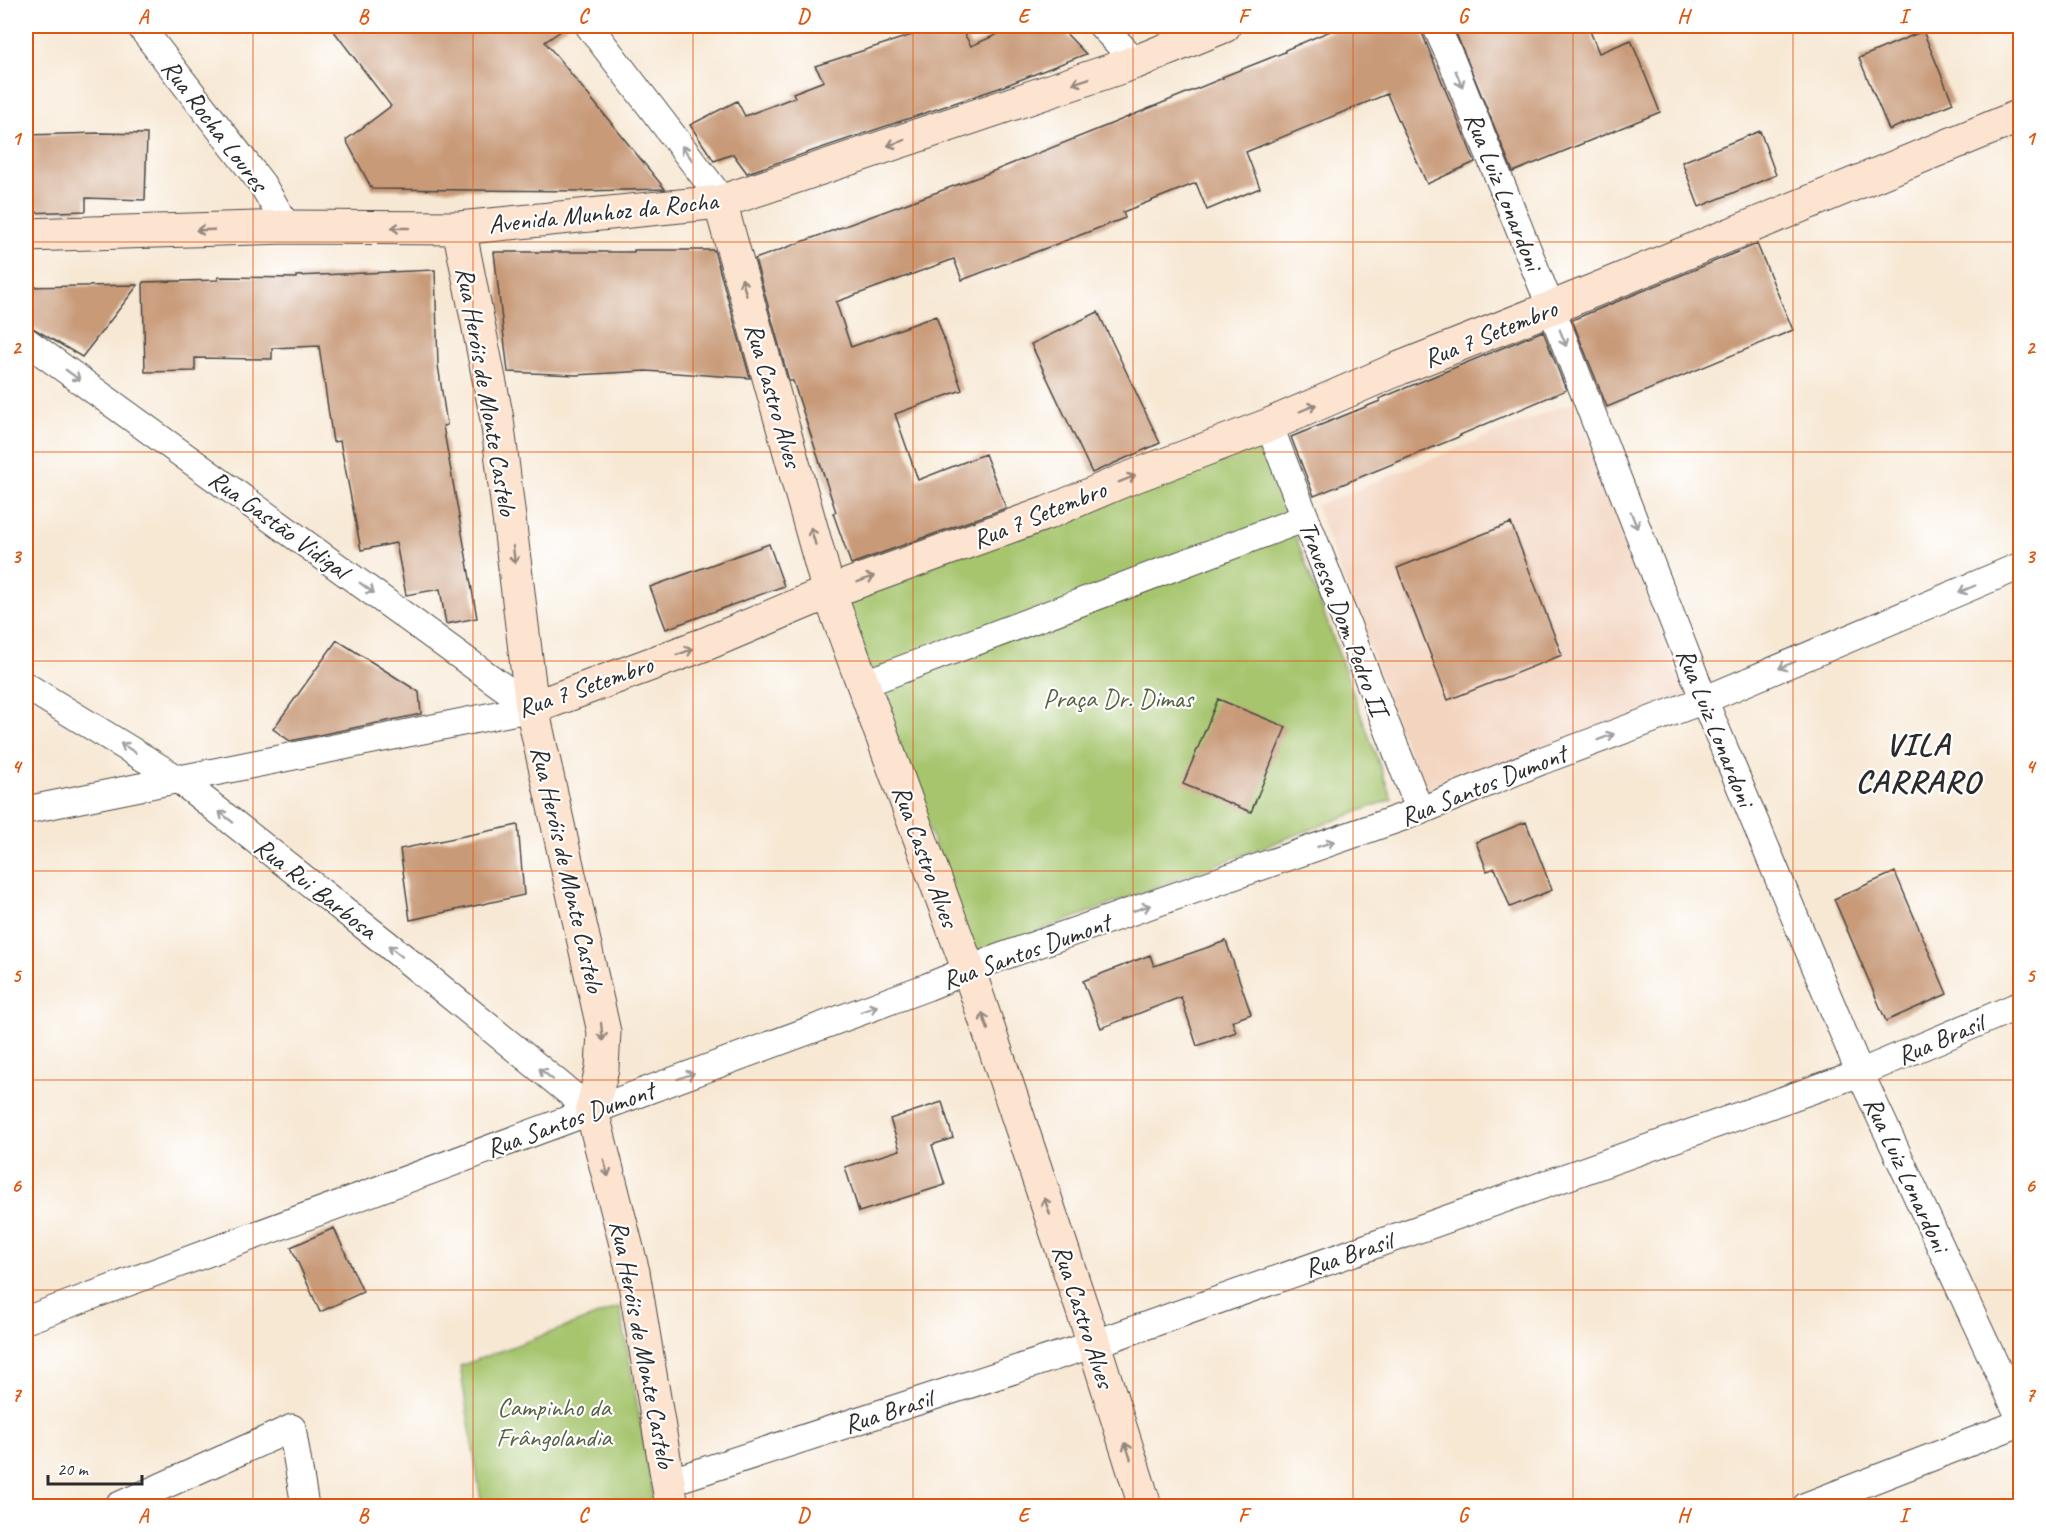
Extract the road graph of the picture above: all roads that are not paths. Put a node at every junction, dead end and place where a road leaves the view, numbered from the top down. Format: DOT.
graph roads {
  1 [pos="140,26"];
  2 [pos="589,26"];
  3 [pos="1102,26"];
  4 [pos="1224,26"];
  5 [pos="1436,26"];
  6 [pos="1136,62"];
  7 [pos="2020,116"];
  8 [pos="720,202"];
  9 [pos="287,227"];
  10 [pos="459,228"];
  11 [pos="26,235"];
  12 [pos="1551,309"];
  13 [pos="26,341"];
  14 [pos="1269,425"];
  15 [pos="1305,518"];
  16 [pos="2020,566"];
  17 [pos="829,592"];
  18 [pos="863,684"];
  19 [pos="26,686"];
  20 [pos="1704,700"];
  21 [pos="532,708"];
  22 [pos="178,779"];
  23 [pos="26,810"];
  24 [pos="1420,812"];
  25 [pos="969,971"];
  26 [pos="2020,1005"];
  27 [pos="1860,1073"];
  28 [pos="591,1111"];
  29 [pos="26,1320"];
  30 [pos="1094,1344"];
  31 [pos="2020,1418"];
  32 [pos="2020,1423"];
  33 [pos="671,1494"];
  34 [pos="118,1506"];
  35 [pos="305,1506"];
  36 [pos="1145,1506"];
  37 [pos="1806,1506"];
  1 -- 9 [label="street, Rua Rocha Loures"];
  8 -- 2 [label="street, one-way"];
  3 -- 6 [label="street"];
  4 -- 6 [label="main road, Avenida Munhoz da Rocha"];
  5 -- 12 [label="street, Rua Luiz Lonardoni, one-way"];
  6 -- 8 [label="main road, Avenida Munhoz da Rocha, one-way"];
  7 -- 12 [label="main road, Rua 7 Setembro"];
  8 -- 10 [label="main road, Avenida Munhoz da Rocha"];
  17 -- 8 [label="main road, Rua Castro Alves, one-way"];
  10 -- 9 [label="main road, Avenida Munhoz da Rocha, one-way"];
  9 -- 11 [label="main road, Avenida Munhoz da Rocha, one-way"];
  10 -- 21 [label="main road, Rua Heróis de Monte Castelo, one-way"];
  14 -- 12 [label="main road, Rua 7 Setembro, one-way"];
  12 -- 20 [label="street, Rua Luiz Lonardoni, one-way"];
  13 -- 21 [label="street, Rua Gastão Vidigal, one-way"];
  14 -- 15 [label="street, Travessa Dom Pedro II"];
  17 -- 14 [label="main road, Rua 7 Setembro, one-way"];
  15 -- 18 [label="street"];
  15 -- 24 [label="street, Travessa Dom Pedro II"];
  16 -- 20 [label="street, Rua Santos Dumont, one-way"];
  17 -- 18 [label="main road, Rua Castro Alves"];
  21 -- 17 [label="main road, Rua 7 Setembro, one-way"];
  18 -- 25 [label="main road, Rua Castro Alves"];
  22 -- 19 [label="street, Rua Rui Barbosa, one-way"];
  24 -- 20 [label="street, Rua Santos Dumont, one-way"];
  20 -- 27 [label="street, Rua Luiz Lonardoni"];
  21 -- 22 [label="street, Rua 7 Setembro"];
  21 -- 28 [label="main road, Rua Heróis de Monte Castelo, one-way"];
  22 -- 23 [label="street, Rua 7 Setembro"];
  28 -- 22 [label="street, Rua Rui Barbosa, one-way"];
  25 -- 24 [label="street, Rua Santos Dumont, one-way"];
  28 -- 25 [label="street, Rua Santos Dumont, one-way"];
  30 -- 25 [label="main road, Rua Castro Alves, one-way"];
  26 -- 27 [label="street, Rua Brasil"];
  27 -- 30 [label="street, Rua Brasil"];
  27 -- 31 [label="street, Rua Luiz Lonardoni"];
  28 -- 29 [label="street, Rua Santos Dumont"];
  28 -- 33 [label="main road, Rua Heróis de Monte Castelo, one-way"];
  30 -- 33 [label="street, Rua Brasil"];
  36 -- 30 [label="main road, Rua Castro Alves, one-way"];
  32 -- 37 [label="street"];
  34 -- 35 [label="street"];
}
